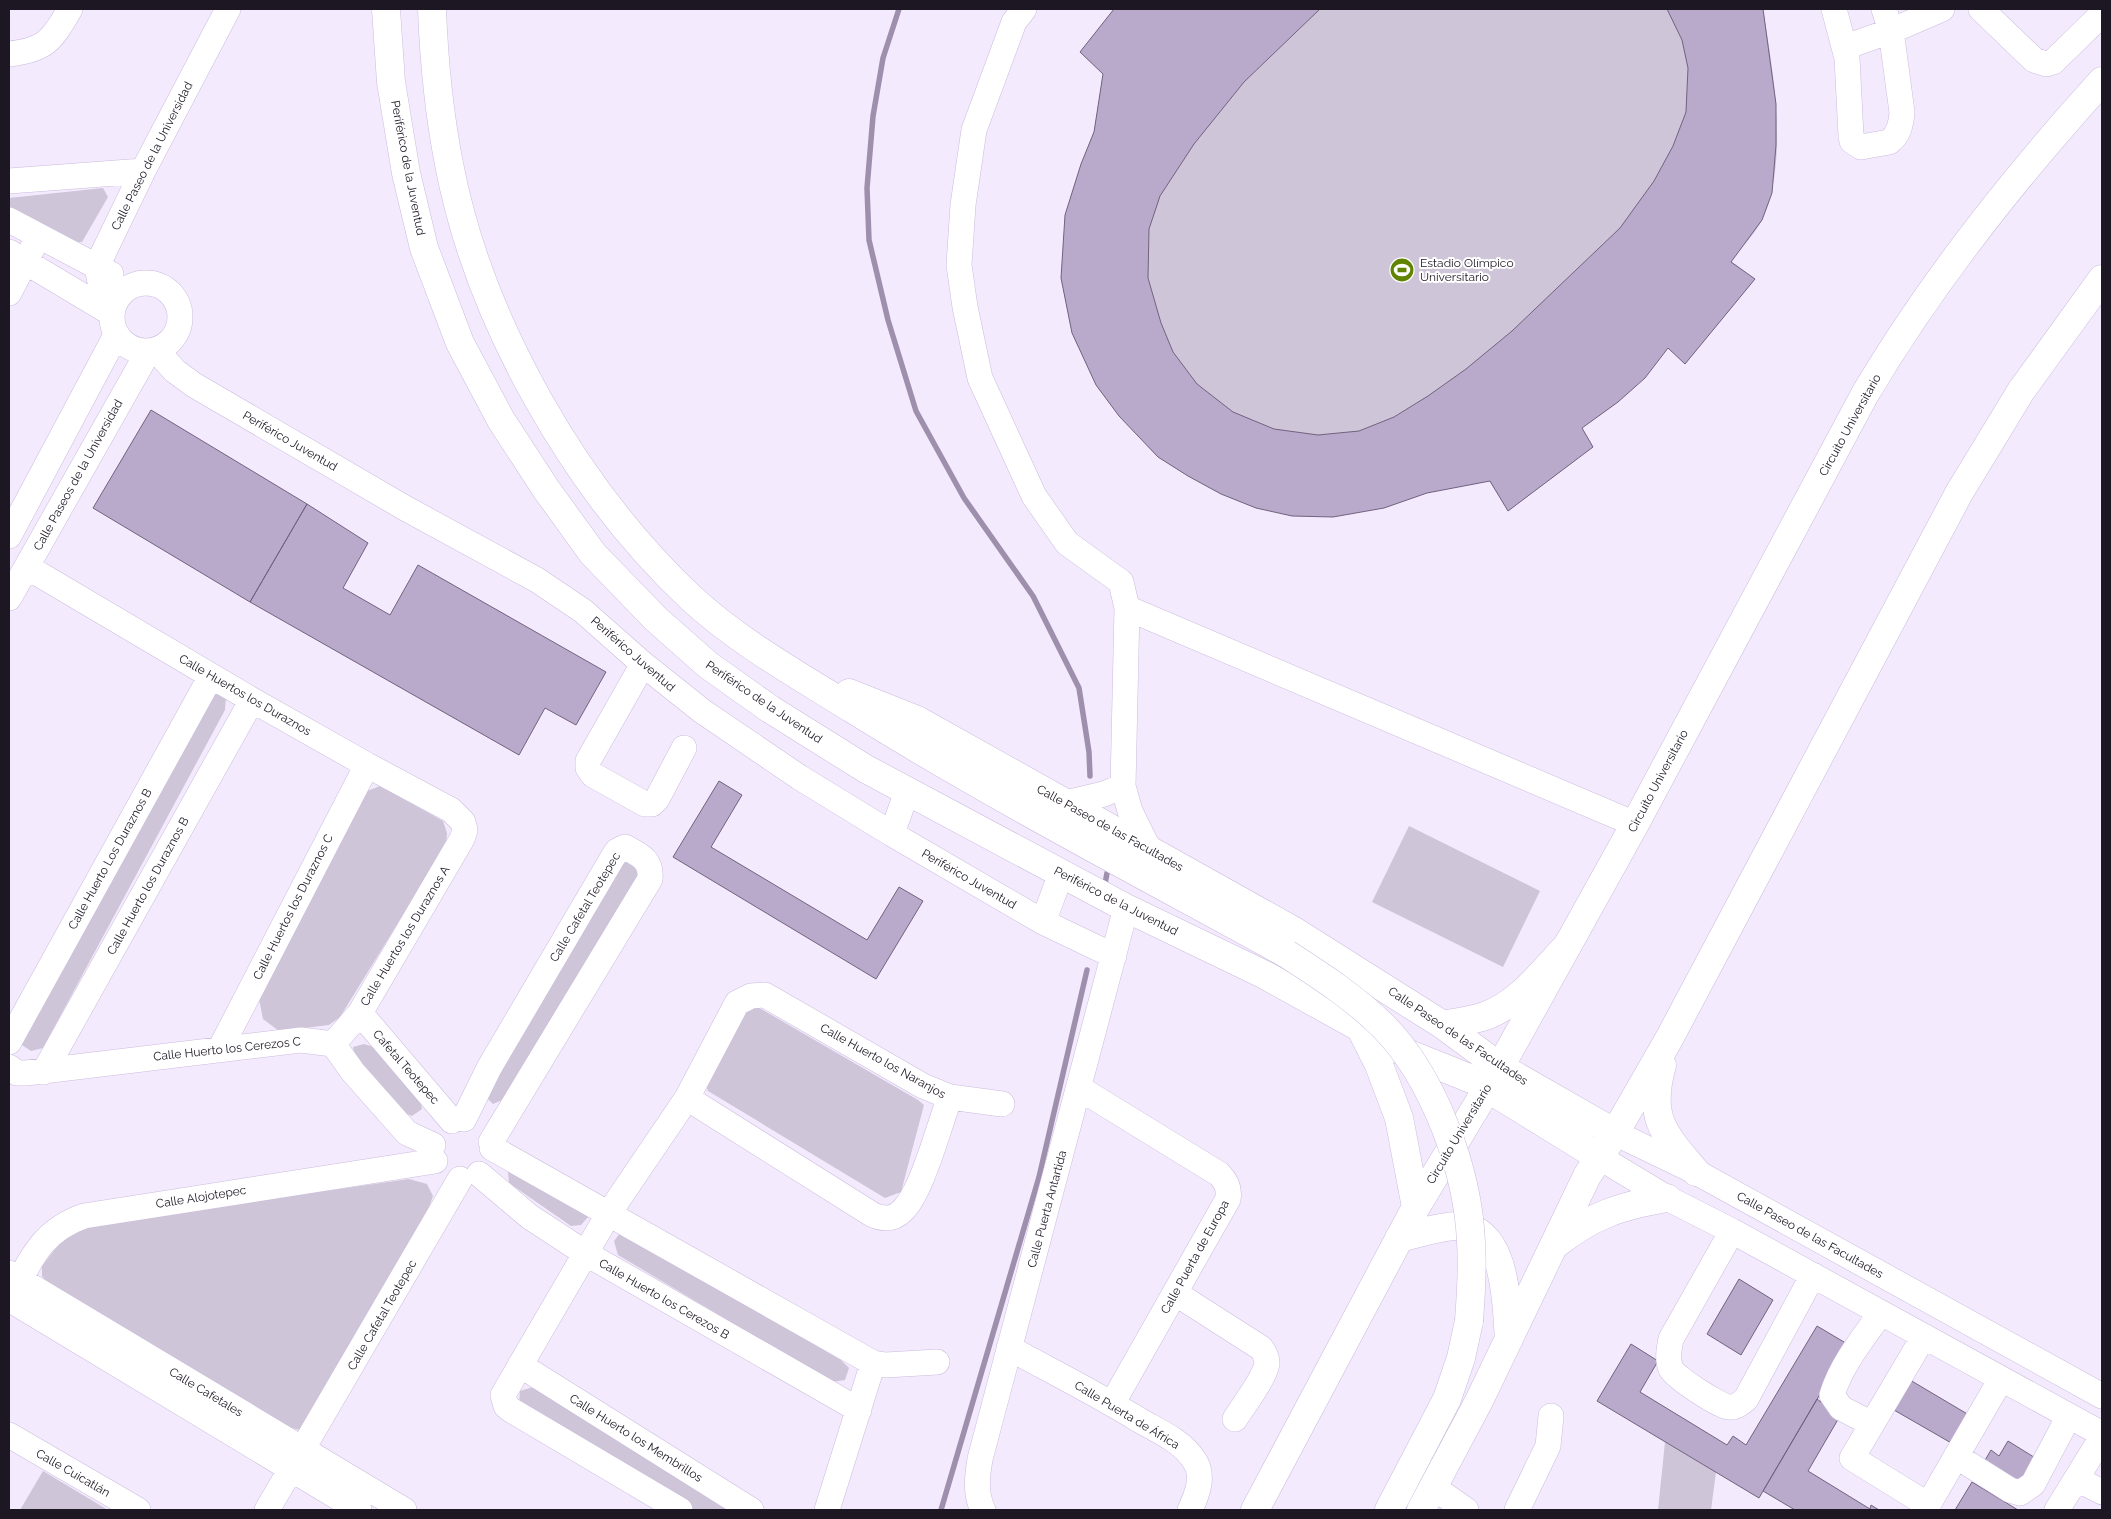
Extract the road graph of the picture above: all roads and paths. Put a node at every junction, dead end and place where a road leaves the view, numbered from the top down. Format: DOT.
graph roads {
  1 [pos="70,9"];
  2 [pos="228,9"];
  3 [pos="386,9"];
  4 [pos="432,9"];
  5 [pos="1024,9"];
  6 [pos="1834,9"];
  7 [pos="1942,9"];
  8 [pos="1981,9"];
  9 [pos="2102,14"];
  10 [pos="1888,20"];
  11 [pos="1845,47"];
  12 [pos="9,54"];
  13 [pos="2102,81"];
  14 [pos="143,170"];
  15 [pos="9,181"];
  16 [pos="9,220"];
  17 [pos="39,236"];
  18 [pos="17,257"];
  19 [pos="97,266"];
  20 [pos="2102,279"];
  21 [pos="130,286"];
  22 [pos="9,293"];
  23 [pos="111,319"];
  24 [pos="152,351"];
  25 [pos="49,462"];
  26 [pos="76,477"];
  27 [pos="9,536"];
  28 [pos="26,567"];
  29 [pos="9,598"];
  30 [pos="1127,608"];
  31 [pos="643,664"];
  32 [pos="211,676"];
  33 [pos="811,683"];
  34 [pos="252,700"];
  35 [pos="684,748"];
  36 [pos="367,765"];
  37 [pos="907,791"];
  38 [pos="1093,803"];
  39 [pos="463,822"];
  40 [pos="1635,824"];
  41 [pos="892,834"];
  42 [pos="1150,850"];
  43 [pos="1061,874"];
  44 [pos="1126,908"];
  45 [pos="1043,922"];
  46 [pos="1567,946"];
  47 [pos="1114,956"];
  48 [pos="1384,987"];
  49 [pos="360,1013"];
  50 [pos="1442,1025"];
  51 [pos="1365,1031"];
  52 [pos="1669,1038"];
  53 [pos="9,1042"];
  54 [pos="333,1044"];
  55 [pos="220,1049"];
  56 [pos="9,1067"];
  57 [pos="44,1072"];
  58 [pos="1493,1078"];
  59 [pos="1079,1088"];
  60 [pos="950,1097"];
  61 [pos="686,1098"];
  62 [pos="1002,1104"];
  63 [pos="458,1120"];
  64 [pos="1615,1132"];
  65 [pos="492,1145"];
  66 [pos="434,1153"];
  67 [pos="1599,1157"];
  68 [pos="1696,1172"];
  69 [pos="469,1177"];
  70 [pos="1666,1198"];
  71 [pos="1416,1207"];
  72 [pos="609,1213"];
  73 [pos="1732,1231"];
  74 [pos="1399,1238"];
  75 [pos="1555,1245"];
  76 [pos="584,1253"];
  77 [pos="1813,1275"];
  78 [pos="11,1291"];
  79 [pos="1175,1294"];
  80 [pos="1881,1313"];
  81 [pos="1924,1336"];
  82 [pos="1009,1348"];
  83 [pos="1499,1360"];
  84 [pos="937,1362"];
  85 [pos="872,1363"];
  86 [pos="520,1365"];
  87 [pos="2001,1379"];
  88 [pos="2102,1396"];
  89 [pos="1112,1404"];
  90 [pos="859,1410"];
  91 [pos="1551,1416"];
  92 [pos="2069,1416"];
  93 [pos="1235,1419"];
  94 [pos="1872,1424"];
  95 [pos="9,1435"];
  96 [pos="2102,1436"];
  97 [pos="1956,1456"];
  98 [pos="297,1460"];
  99 [pos="2077,1479"];
  100 [pos="2102,1492"];
  101 [pos="1427,1499"];
  102 [pos="138,1510"];
  103 [pos="267,1510"];
  104 [pos="359,1510"];
  105 [pos="404,1510"];
  106 [pos="680,1510"];
  107 [pos="751,1510"];
  108 [pos="827,1510"];
  109 [pos="982,1510"];
  110 [pos="1190,1510"];
  111 [pos="1255,1510"];
  112 [pos="1388,1510"];
  113 [pos="1466,1510"];
  114 [pos="1517,1510"];
  115 [pos="2057,1510"];
  1 -- 12 [label="street"];
  2 -- 14 [label="street, Calle Paseo de la Universidad"];
  3 -- 37 [label="main road, Periférico de la Juventud"];
  4 -- 33 [label="main road"];
  5 -- 30 [label="street"];
  6 -- 11 [label="street"];
  7 -- 10 [label="street"];
  8 -- 9 [label="street"];
  10 -- 11 [label="street"];
  10 -- 11 [label="street"];
  13 -- 40 [label="main road, Circuito Universitario"];
  14 -- 15 [label="street"];
  14 -- 19 [label="street, Calle Paseo de la Universidad"];
  16 -- 17 [label="street"];
  17 -- 18 [label="street"];
  17 -- 19 [label="street"];
  18 -- 22 [label="street"];
  18 -- 23 [label="street"];
  19 -- 21 [label="street"];
  19 -- 23 [label="street"];
  20 -- 52 [label="main road"];
  21 -- 23 [label="street"];
  21 -- 24 [label="street"];
  23 -- 24 [label="street"];
  23 -- 25 [label="street"];
  24 -- 26 [label="street, Calle Paseos de la Universidad"];
  24 -- 31 [label="street, Periférico Juventud"];
  25 -- 26 [label="street"];
  25 -- 27 [label="street"];
  26 -- 28 [label="street, Calle Paseos de la Universidad"];
  28 -- 29 [label="street, Calle Paseos de la Universidad"];
  28 -- 32 [label="street, Calle Huertos los Duraznos"];
  30 -- 38 [label="street"];
  30 -- 40 [label="street"];
  31 -- 35 [label="street"];
  31 -- 41 [label="street, Periférico Juventud"];
  32 -- 34 [label="street, Calle Huertos los Duraznos"];
  32 -- 53 [label="street, Calle Huerto Los Duraznos B"];
  33 -- 38 [label="main road, Calle Paseo de las Facultades"];
  33 -- 112 [label="main road, bridge"];
  34 -- 36 [label="street, Calle Huertos los Duraznos"];
  34 -- 57 [label="street, Calle Huerto los Duraznos B"];
  36 -- 39 [label="street, Calle Huertos los Duraznos"];
  36 -- 55 [label="street, Calle Huertos los Duraznos C"];
  37 -- 41 [label="street"];
  37 -- 43 [label="main road, Periférico de la Juventud"];
  38 -- 42 [label="main road, Calle Paseo de las Facultades"];
  38 -- 42 [label="street"];
  39 -- 49 [label="street, Calle Huertos los Duraznos A"];
  40 -- 46 [label="main road, Circuito Universitario"];
  41 -- 45 [label="street, Periférico Juventud"];
  42 -- 48 [label="main road, Calle Paseo de las Facultades"];
  43 -- 44 [label="main road, Periférico de la Juventud"];
  43 -- 45 [label="street"];
  44 -- 47 [label="street, Calle Puerta Antartida"];
  44 -- 51 [label="main road, Periférico de la Juventud"];
  45 -- 47 [label="street, Periférico Juventud"];
  46 -- 50 [label="main road"];
  46 -- 58 [label="main road, Circuito Universitario"];
  47 -- 59 [label="street, Calle Puerta Antartida"];
  48 -- 50 [label="main road, Calle Paseo de las Facultades"];
  48 -- 51 [label="main road"];
  49 -- 54 [label="street, Calle Huertos los Duraznos A"];
  49 -- 63 [label="street, Cafetal Teotepec"];
  50 -- 58 [label="main road, Calle Paseo de las Facultades"];
  51 -- 58 [label="main road, Periférico de la Juventud"];
  51 -- 71 [label="main road"];
  52 -- 64 [label="main road"];
  52 -- 68 [label="main road"];
  54 -- 55 [label="street, Calle Huerto los Cerezos C"];
  54 -- 66 [label="street"];
  55 -- 57 [label="street, Calle Huerto los Cerezos C"];
  56 -- 57 [label="street, Calle Huerto los Cerezos C"];
  58 -- 64 [label="main road, Calle Paseo de las Facultades"];
  58 -- 67 [label="main road, Calle Paseo de las Facultades"];
  58 -- 71 [label="main road, Circuito Universitario"];
  59 -- 79 [label="street, Calle Puerta de Europa"];
  59 -- 82 [label="street, Calle Puerta Antartida"];
  60 -- 61 [label="street, Calle Huerto los Naranjos"];
  60 -- 61 [label="street, Calle Huerto los Naranjos"];
  60 -- 62 [label="street, Calle Huerto los Naranjos"];
  61 -- 72 [label="street, Calle Huerto los Naranjos"];
  63 -- 65 [label="street"];
  63 -- 65 [label="street, Calle Cafetal Teotepec"];
  63 -- 66 [label="street"];
  64 -- 67 [label="main road"];
  64 -- 68 [label="street, Calle Paseo de las Facultades"];
  65 -- 69 [label="street"];
  65 -- 72 [label="street"];
  66 -- 69 [label="street"];
  66 -- 78 [label="street, Calle Alojotepec"];
  67 -- 70 [label="street, Calle Paseo de las Facultades"];
  67 -- 75 [label="main road"];
  68 -- 88 [label="street, Calle Paseo de las Facultades"];
  69 -- 76 [label="street, Calle Huerto los Cerezos B"];
  69 -- 98 [label="street, Calle Cafetal Teotepec"];
  70 -- 73 [label="street, Calle Paseo de las Facultades"];
  70 -- 75 [label="main road"];
  71 -- 74 [label="main road, Circuito Universitario"];
  72 -- 76 [label="street"];
  72 -- 85 [label="street"];
  73 -- 77 [label="street, Calle Paseo de las Facultades"];
  73 -- 77 [label="street"];
  74 -- 83 [label="main road"];
  74 -- 111 [label="main road, Circuito Universitario"];
  75 -- 83 [label="main road"];
  76 -- 86 [label="street"];
  76 -- 90 [label="street, Calle Huerto los Cerezos B"];
  77 -- 80 [label="street, Calle Paseo de las Facultades"];
  78 -- 98 [label="street, Calle Cafetales"];
  79 -- 89 [label="street, Calle Puerta de Europa"];
  79 -- 93 [label="street"];
  80 -- 81 [label="street, Calle Paseo de las Facultades"];
  80 -- 94 [label="street"];
  81 -- 87 [label="street, Calle Paseo de las Facultades"];
  81 -- 94 [label="street"];
  82 -- 89 [label="street, Calle Puerta de África"];
  82 -- 109 [label="street, Calle Puerta Antartida"];
  83 -- 101 [label="main road"];
  84 -- 85 [label="street"];
  85 -- 90 [label="street"];
  86 -- 106 [label="street"];
  86 -- 107 [label="street, Calle Huerto los Membrillos"];
  87 -- 92 [label="street, Calle Paseo de las Facultades"];
  87 -- 97 [label="street"];
  89 -- 110 [label="street, Calle Puerta de África"];
  90 -- 108 [label="street"];
  91 -- 114 [label="street"];
  92 -- 96 [label="street, Calle Paseo de las Facultades"];
  92 -- 97 [label="street"];
  94 -- 97 [label="street"];
  95 -- 102 [label="street, Calle Cuicatlán"];
  96 -- 99 [label="street"];
  98 -- 103 [label="street, Calle Cafetal Teotepec"];
  98 -- 104 [label="street, Calle Cafetales"];
  98 -- 105 [label="street, Calle Cafetales"];
  99 -- 100 [label="street"];
  99 -- 115 [label="street"];
  101 -- 113 [label="street"];
}
